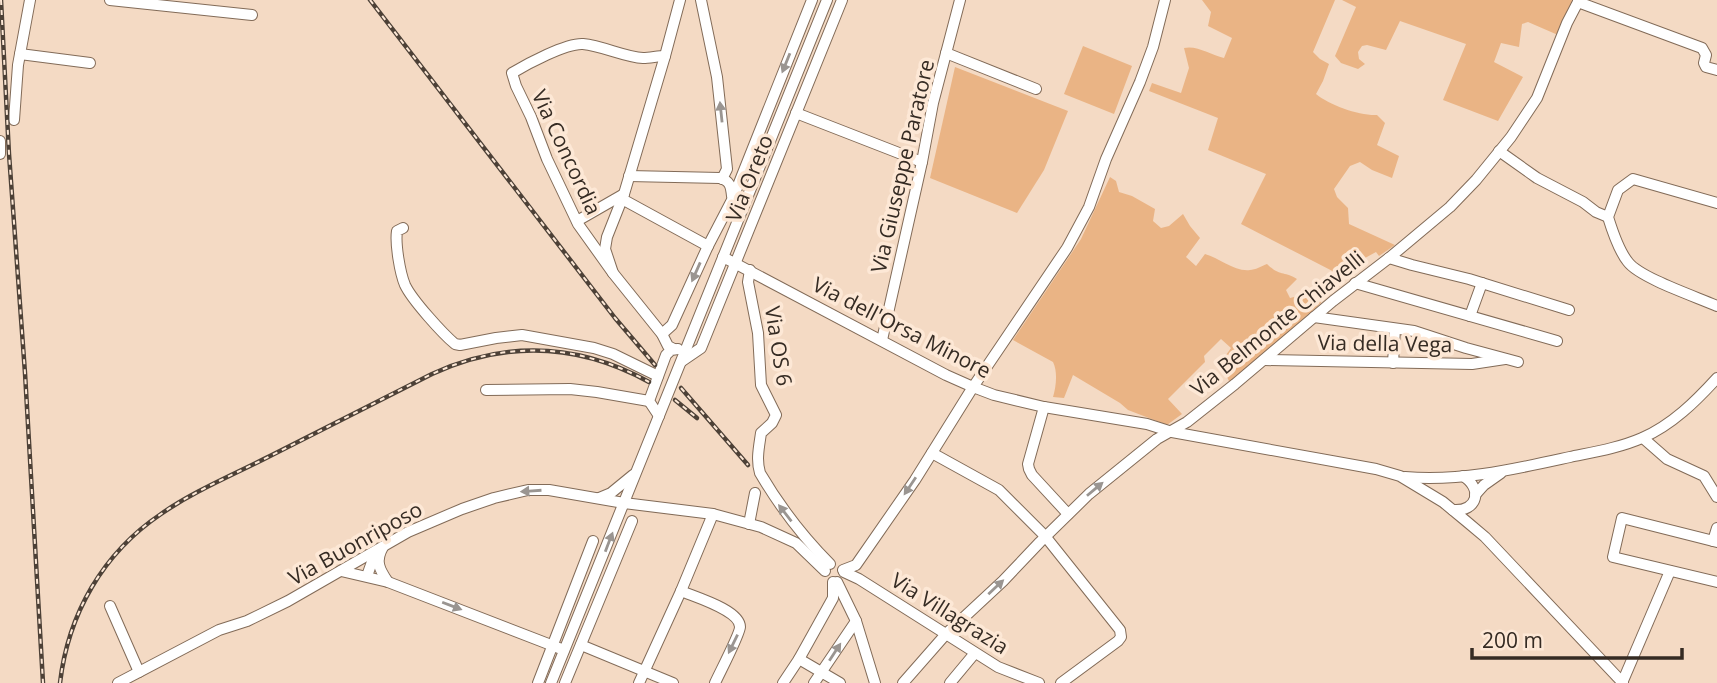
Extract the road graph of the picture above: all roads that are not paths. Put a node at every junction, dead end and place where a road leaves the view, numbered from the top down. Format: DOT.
graph roads {
  1 [pos="30,0"];
  2 [pos="110,0"];
  3 [pos="680,0"];
  4 [pos="701,0"];
  5 [pos="812,0"];
  6 [pos="827,0"];
  7 [pos="842,0"];
  8 [pos="960,0"];
  9 [pos="1165,0"];
  10 [pos="1579,1"];
  11 [pos="188,4"];
  12 [pos="253,15"];
  13 [pos="946,53"];
  14 [pos="20,54"];
  15 [pos="665,56"];
  16 [pos="90,63"];
  17 [pos="1717,71"];
  18 [pos="1037,89"];
  19 [pos="796,113"];
  20 [pos="14,120"];
  21 [pos="0,141"];
  22 [pos="1499,151"];
  23 [pos="0,152"];
  24 [pos="922,162"];
  25 [pos="629,176"];
  26 [pos="722,179"];
  27 [pos="623,197"];
  28 [pos="733,198"];
  29 [pos="1717,203"];
  30 [pos="1608,217"];
  31 [pos="577,221"];
  32 [pos="403,228"];
  33 [pos="708,246"];
  34 [pos="723,257"];
  35 [pos="1389,258"];
  36 [pos="736,263"];
  37 [pos="750,270"];
  38 [pos="613,273"];
  39 [pos="1482,282"];
  40 [pos="1355,283"];
  41 [pos="1717,306"];
  42 [pos="1569,310"];
  43 [pos="1470,316"];
  44 [pos="1314,317"];
  45 [pos="1395,328"];
  46 [pos="662,334"];
  47 [pos="882,340"];
  48 [pos="1558,341"];
  49 [pos="688,344"];
  50 [pos="674,349"];
  51 [pos="1505,359"];
  52 [pos="1264,360"];
  53 [pos="681,361"];
  54 [pos="1394,362"];
  55 [pos="1518,362"];
  56 [pos="658,376"];
  57 [pos="1717,378"];
  58 [pos="973,387"];
  59 [pos="486,390"];
  60 [pos="649,401"];
  61 [pos="1044,407"];
  62 [pos="659,416"];
  63 [pos="1172,432"];
  64 [pos="1643,438"];
  65 [pos="932,453"];
  66 [pos="636,472"];
  67 [pos="1501,472"];
  68 [pos="1400,476"];
  69 [pos="1462,476"];
  70 [pos="1451,477"];
  71 [pos="755,493"];
  72 [pos="1475,495"];
  73 [pos="1717,497"];
  74 [pos="599,498"];
  75 [pos="1443,502"];
  76 [pos="624,503"];
  77 [pos="1471,505"];
  78 [pos="1452,510"];
  79 [pos="713,514"];
  80 [pos="1068,514"];
  81 [pos="632,521"];
  82 [pos="749,524"];
  83 [pos="1717,528"];
  84 [pos="1045,536"];
  85 [pos="1485,537"];
  86 [pos="593,541"];
  87 [pos="1715,541"];
  88 [pos="383,546"];
  89 [pos="828,567"];
  90 [pos="341,571"];
  91 [pos="843,571"];
  92 [pos="1670,571"];
  93 [pos="367,576"];
  94 [pos="580,576"];
  95 [pos="593,581"];
  96 [pos="388,582"];
  97 [pos="835,582"];
  98 [pos="1717,582"];
  99 [pos="605,586"];
  100 [pos="681,591"];
  101 [pos="110,606"];
  102 [pos="856,621"];
  103 [pos="946,634"];
  104 [pos="581,645"];
  105 [pos="553,646"];
  106 [pos="564,650"];
  107 [pos="975,653"];
  108 [pos="799,659"];
  109 [pos="644,672"];
  110 [pos="821,672"];
  111 [pos="139,673"];
  112 [pos="1017,680"];
  113 [pos="118,683"];
  114 [pos="538,683"];
  115 [pos="551,683"];
  116 [pos="565,683"];
  117 [pos="639,683"];
  118 [pos="673,683"];
  119 [pos="715,683"];
  120 [pos="783,683"];
  121 [pos="814,683"];
  122 [pos="840,683"];
  123 [pos="875,683"];
  124 [pos="903,683"];
  125 [pos="950,683"];
  126 [pos="1039,683"];
  127 [pos="1061,683"];
  128 [pos="1622,683"];
  1 -- 14 [label="street"];
  2 -- 11 [label="street"];
  3 -- 15 [label="street"];
  26 -- 4 [label="street, one-way"];
  5 -- 28 [label="street, Via Oreto, one-way"];
  6 -- 34 [label="street, Via Oreto"];
  7 -- 19 [label="street, Via Oreto"];
  8 -- 13 [label="street, Via Giuseppe Paratore"];
  9 -- 58 [label="street"];
  10 -- 17 [label="street"];
  10 -- 22 [label="street, Via Belmonte Chiavelli"];
  11 -- 12 [label="street"];
  13 -- 18 [label="street"];
  13 -- 24 [label="street, Via Giuseppe Paratore"];
  14 -- 16 [label="street"];
  14 -- 20 [label="street"];
  15 -- 25 [label="street"];
  15 -- 31 [label="street, Via Concordia"];
  19 -- 24 [label="street"];
  19 -- 36 [label="street, Via Oreto"];
  21 -- 23 [label="street"];
  22 -- 30 [label="street"];
  22 -- 35 [label="street, Via Belmonte Chiavelli"];
  24 -- 47 [label="street, Via Giuseppe Paratore"];
  25 -- 26 [label="street"];
  25 -- 27 [label="street"];
  26 -- 28 [label="street"];
  27 -- 31 [label="street"];
  27 -- 33 [label="street"];
  27 -- 38 [label="street"];
  28 -- 33 [label="street, Via Oreto"];
  29 -- 30 [label="street"];
  30 -- 41 [label="street"];
  31 -- 38 [label="street, Via Concordia"];
  32 -- 56 [label="street"];
  33 -- 46 [label="street, Via Oreto, one-way"];
  34 -- 36 [label="street, Via dell'Orsa Minore"];
  34 -- 49 [label="street, Via Oreto"];
  35 -- 39 [label="street"];
  35 -- 40 [label="street, Via Belmonte Chiavelli"];
  36 -- 37 [label="street, Via dell'Orsa Minore"];
  36 -- 53 [label="street, Via Oreto"];
  37 -- 47 [label="street, Via dell'Orsa Minore"];
  89 -- 37 [label="street, Via OS 6, one-way"];
  38 -- 46 [label="street, Via Concordia"];
  39 -- 42 [label="street"];
  39 -- 43 [label="street"];
  40 -- 43 [label="street"];
  40 -- 44 [label="street, Via Belmonte Chiavelli"];
  43 -- 48 [label="street"];
  44 -- 45 [label="street"];
  44 -- 52 [label="street, Via Belmonte Chiavelli"];
  45 -- 51 [label="street"];
  45 -- 54 [label="street"];
  46 -- 50 [label="street, Via Concordia"];
  47 -- 58 [label="street, Via dell'Orsa Minore"];
  49 -- 50 [label="street"];
  49 -- 53 [label="street, Via Oreto"];
  50 -- 56 [label="street"];
  51 -- 54 [label="street, Via della Vega"];
  51 -- 55 [label="street"];
  52 -- 54 [label="street, Via della Vega"];
  52 -- 63 [label="street, Via Belmonte Chiavelli"];
  53 -- 62 [label="street, Via Oreto"];
  56 -- 60 [label="street"];
  57 -- 64 [label="street"];
  58 -- 61 [label="street, Via dell'Orsa Minore"];
  58 -- 65 [label="street"];
  59 -- 60 [label="street"];
  60 -- 62 [label="street"];
  61 -- 63 [label="street, Via dell'Orsa Minore"];
  61 -- 80 [label="street"];
  62 -- 66 [label="street, Via Oreto"];
  63 -- 68 [label="street, Via dell'Orsa Minore"];
  80 -- 63 [label="street, Via Belmonte Chiavelli, one-way"];
  64 -- 67 [label="street"];
  64 -- 73 [label="street"];
  65 -- 84 [label="street"];
  65 -- 91 [label="street, one-way"];
  66 -- 74 [label="street"];
  66 -- 76 [label="street, Via Oreto"];
  67 -- 69 [label="street"];
  67 -- 72 [label="street"];
  68 -- 70 [label="street"];
  68 -- 75 [label="street"];
  69 -- 70 [label="street"];
  69 -- 72 [label="street"];
  70 -- 75 [label="street"];
  71 -- 82 [label="street"];
  72 -- 77 [label="street"];
  74 -- 76 [label="street, Via Buonriposo"];
  74 -- 88 [label="street, Via Buonriposo, one-way"];
  75 -- 78 [label="street"];
  76 -- 79 [label="street"];
  95 -- 76 [label="street, Via Oreto, one-way"];
  77 -- 78 [label="street"];
  77 -- 85 [label="street"];
  78 -- 85 [label="street"];
  79 -- 82 [label="street"];
  79 -- 100 [label="street"];
  80 -- 84 [label="street, Via Belmonte Chiavelli"];
  81 -- 99 [label="street"];
  82 -- 89 [label="street"];
  83 -- 87 [label="street"];
  103 -- 84 [label="street, Via Belmonte Chiavelli, one-way"];
  84 -- 127 [label="street"];
  85 -- 128 [label="street"];
  86 -- 94 [label="street"];
  87 -- 92 [label="street"];
  88 -- 90 [label="street, Via Buonriposo"];
  88 -- 93 [label="street"];
  88 -- 96 [label="street"];
  89 -- 91 [label="street"];
  89 -- 97 [label="street"];
  90 -- 93 [label="street"];
  90 -- 111 [label="street, Via Buonriposo"];
  91 -- 97 [label="street"];
  91 -- 103 [label="street, Via Villagrazia"];
  92 -- 98 [label="street"];
  92 -- 128 [label="street"];
  93 -- 96 [label="street"];
  94 -- 95 [label="street"];
  94 -- 105 [label="street"];
  95 -- 99 [label="street"];
  95 -- 106 [label="street, Via Oreto"];
  96 -- 105 [label="street, one-way"];
  97 -- 102 [label="street"];
  97 -- 108 [label="street"];
  99 -- 104 [label="street"];
  100 -- 109 [label="street"];
  100 -- 119 [label="street, one-way"];
  101 -- 111 [label="street"];
  110 -- 102 [label="street, one-way"];
  102 -- 123 [label="street"];
  103 -- 107 [label="street, Via Villagrazia"];
  103 -- 124 [label="street, Via Belmonte Chiavelli"];
  104 -- 109 [label="street"];
  104 -- 116 [label="street"];
  105 -- 106 [label="street"];
  105 -- 114 [label="street"];
  106 -- 115 [label="street, Via Oreto"];
  107 -- 112 [label="street, Via Villagrazia"];
  107 -- 125 [label="street"];
  108 -- 110 [label="street"];
  108 -- 120 [label="street"];
  109 -- 117 [label="street"];
  109 -- 118 [label="street"];
  110 -- 121 [label="street"];
  110 -- 122 [label="street"];
  111 -- 113 [label="street, Via Buonriposo"];
  112 -- 126 [label="street, Via Villagrazia"];
}
